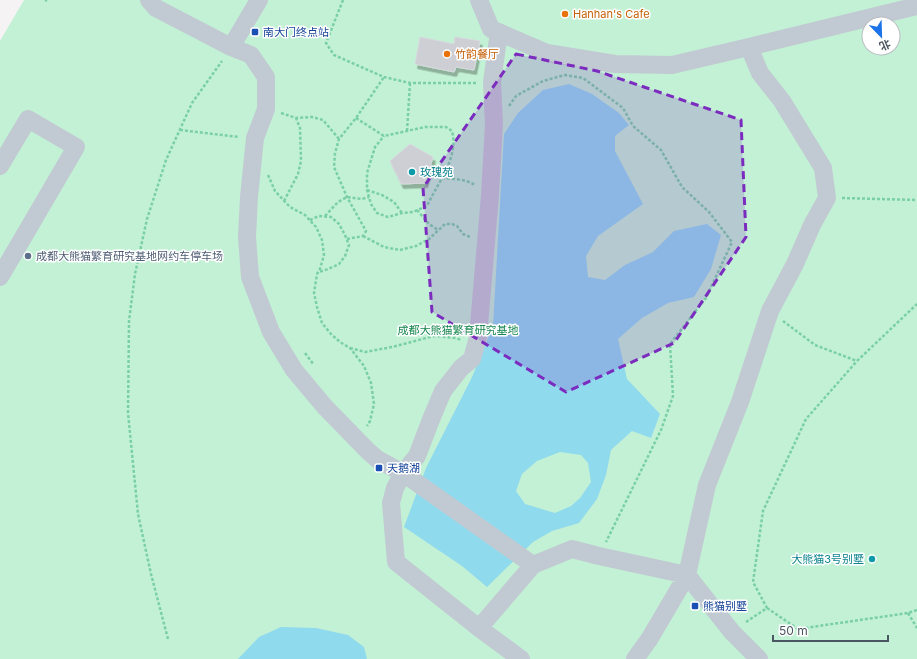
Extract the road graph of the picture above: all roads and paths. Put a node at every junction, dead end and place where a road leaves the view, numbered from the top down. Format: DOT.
graph roads {
  1 [pos="149,0"];
  2 [pos="259,0"];
  3 [pos="343,0"];
  4 [pos="479,0"];
  5 [pos="917,6"];
  6 [pos="499,32"];
  7 [pos="232,47"];
  8 [pos="749,47"];
  9 [pos="384,77"];
  10 [pos="492,82"];
  11 [pos="410,83"];
  12 [pos="494,107"];
  13 [pos="266,109"];
  14 [pos="296,118"];
  15 [pos="356,118"];
  16 [pos="180,130"];
  17 [pos="407,131"];
  18 [pos="384,136"];
  19 [pos="255,138"];
  20 [pos="339,139"];
  21 [pos="0,166"];
  22 [pos="267,172"];
  23 [pos="442,178"];
  24 [pos="367,190"];
  25 [pos="490,196"];
  26 [pos="347,197"];
  27 [pos="369,197"];
  28 [pos="827,198"];
  29 [pos="284,200"];
  30 [pos="917,200"];
  31 [pos="417,210"];
  32 [pos="402,213"];
  33 [pos="325,216"];
  34 [pos="310,220"];
  35 [pos="438,230"];
  36 [pos="363,236"];
  37 [pos="347,239"];
  38 [pos="486,241"];
  39 [pos="318,272"];
  40 [pos="0,277"];
  41 [pos="917,304"];
  42 [pos="770,312"];
  43 [pos="476,346"];
  44 [pos="350,348"];
  45 [pos="857,361"];
  46 [pos="364,430"];
  47 [pos="407,475"];
  48 [pos="599,556"];
  49 [pos="529,562"];
  50 [pos="687,575"];
  51 [pos="767,608"];
  52 [pos="917,610"];
  53 [pos="908,613"];
  54 [pos="479,628"];
  55 [pos="917,628"];
  56 [pos="732,632"];
  57 [pos="168,639"];
  58 [pos="522,659"];
  59 [pos="635,659"];
  60 [pos="759,659"];
  1 -- 7 [label="lane"];
  2 -- 7 [label="lane"];
  3 -- 9 [label="path"];
  4 -- 6 [label="lane"];
  5 -- 8 [label="lane"];
  6 -- 8 [label="lane"];
  6 -- 10 [label="lane"];
  7 -- 13 [label="lane"];
  7 -- 16 [label="path"];
  8 -- 28 [label="lane"];
  9 -- 11 [label="path"];
  9 -- 15 [label="path"];
  10 -- 11 [label="path"];
  10 -- 12 [label="lane"];
  11 -- 17 [label="path"];
  12 -- 25 [label="lane"];
  12 -- 48 [label="path"];
  13 -- 14 [label="path"];
  13 -- 19 [label="lane"];
  14 -- 20 [label="path"];
  14 -- 29 [label="path"];
  15 -- 18 [label="path"];
  15 -- 20 [label="path"];
  16 -- 19 [label="path"];
  16 -- 57 [label="path"];
  17 -- 18 [label="path"];
  17 -- 23 [label="path"];
  18 -- 24 [label="path"];
  19 -- 47 [label="lane"];
  20 -- 26 [label="path"];
  21 -- 40 [label="lane"];
  22 -- 29 [label="path"];
  23 -- 25 [label="path"];
  23 -- 31 [label="path"];
  24 -- 27 [label="path"];
  24 -- 32 [label="path"];
  25 -- 38 [label="lane"];
  26 -- 27 [label="path"];
  26 -- 33 [label="path"];
  26 -- 36 [label="path"];
  27 -- 32 [label="path"];
  28 -- 30 [label="path"];
  28 -- 42 [label="lane"];
  29 -- 34 [label="path"];
  31 -- 32 [label="path"];
  31 -- 35 [label="path"];
  33 -- 34 [label="path"];
  33 -- 37 [label="path"];
  34 -- 39 [label="path"];
  35 -- 36 [label="path"];
  35 -- 38 [label="path"];
  36 -- 37 [label="path"];
  37 -- 39 [label="path"];
  38 -- 43 [label="lane"];
  39 -- 44 [label="path"];
  41 -- 45 [label="path"];
  42 -- 45 [label="path"];
  42 -- 50 [label="lane"];
  43 -- 44 [label="path"];
  43 -- 47 [label="lane"];
  44 -- 46 [label="path"];
  45 -- 51 [label="path"];
  47 -- 49 [label="lane"];
  47 -- 54 [label="lane"];
  48 -- 49 [label="lane"];
  48 -- 50 [label="lane"];
  49 -- 54 [label="lane"];
  50 -- 56 [label="lane"];
  50 -- 59 [label="lane"];
  51 -- 53 [label="path"];
  51 -- 56 [label="path"];
  52 -- 53 [label="path"];
  53 -- 55 [label="path"];
  54 -- 58 [label="lane"];
  56 -- 60 [label="lane"];
}
